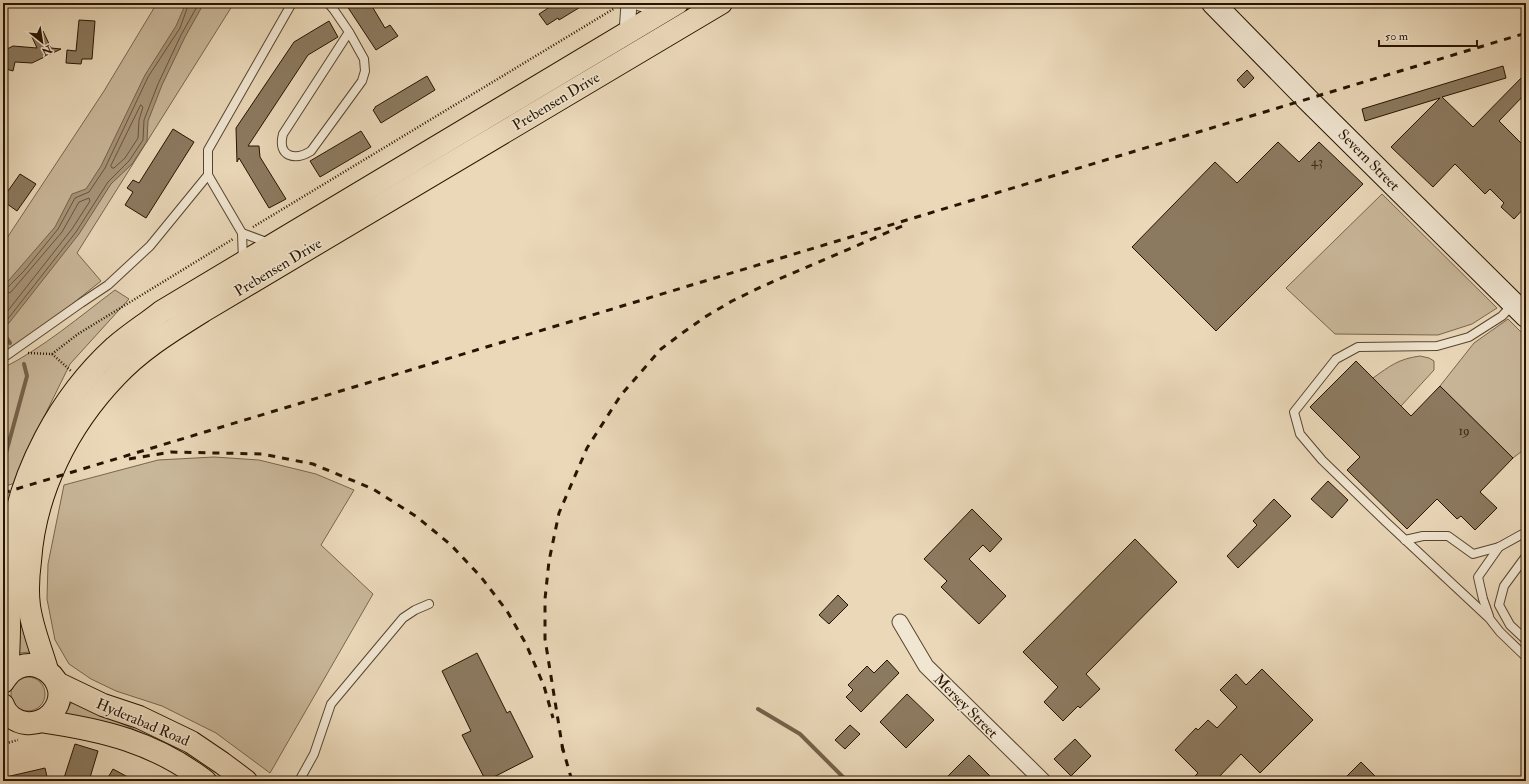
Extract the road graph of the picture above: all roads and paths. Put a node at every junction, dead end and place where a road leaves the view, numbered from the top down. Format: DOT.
graph roads {
  1 [pos="292,3"];
  2 [pos="328,3"];
  3 [pos="640,3"];
  4 [pos="721,3"];
  5 [pos="1213,3"];
  6 [pos="624,5"];
  7 [pos="671,7"];
  8 [pos="349,32"];
  9 [pos="627,33"];
  10 [pos="208,175"];
  11 [pos="242,233"];
  12 [pos="274,245"];
  13 [pos="244,264"];
  14 [pos="1520,310"];
  15 [pos="52,354"];
  16 [pos="5,356"];
  17 [pos="73,373"];
  18 [pos="1526,532"];
  19 [pos="1405,540"];
  20 [pos="1499,547"];
  21 [pos="1526,556"];
  22 [pos="429,604"];
  23 [pos="900,622"];
  24 [pos="1500,632"];
  25 [pos="1526,640"];
  26 [pos="1526,657"];
  27 [pos="52,677"];
  28 [pos="5,679"];
  29 [pos="3,705"];
  30 [pos="34,722"];
  31 [pos="3,731"];
  32 [pos="205,781"];
  33 [pos="246,781"];
  34 [pos="300,781"];
  35 [pos="1043,781"];
  1 -- 10 [label="lane"];
  2 -- 8 [label="lane"];
  3 -- 7 [label="street"];
  4 -- 27 [label="main road, Prebensen Drive"];
  5 -- 14 [label="street, Severn Street"];
  6 -- 9 [label="street"];
  6 -- 11 [label="path"];
  7 -- 9 [label="main road, Prebensen Drive"];
  8 -- 8 [label="lane"];
  9 -- 12 [label="main road, Prebensen Drive"];
  10 -- 11 [label="lane"];
  10 -- 16 [label="lane"];
  11 -- 12 [label="lane"];
  11 -- 13 [label="lane"];
  11 -- 15 [label="path"];
  12 -- 13 [label="main road, Prebensen Drive"];
  13 -- 28 [label="main road, Prebensen Drive"];
  14 -- 19 [label="lane"];
  15 -- 16 [label="path"];
  15 -- 17 [label="path"];
  18 -- 20 [label="lane"];
  19 -- 20 [label="lane"];
  19 -- 24 [label="lane"];
  20 -- 24 [label="lane"];
  21 -- 25 [label="lane"];
  22 -- 34 [label="lane"];
  23 -- 35 [label="street, Mersey Street"];
  24 -- 26 [label="lane"];
  27 -- 28 [label="main road, Hyderabad Road"];
  27 -- 30 [label="main road, Prebensen Drive"];
  27 -- 33 [label="main road, Hyderabad Road"];
  29 -- 30 [label="main road"];
  30 -- 31 [label="main road, Hyderabad Road"];
  30 -- 32 [label="main road, Hyderabad Road"];
}
